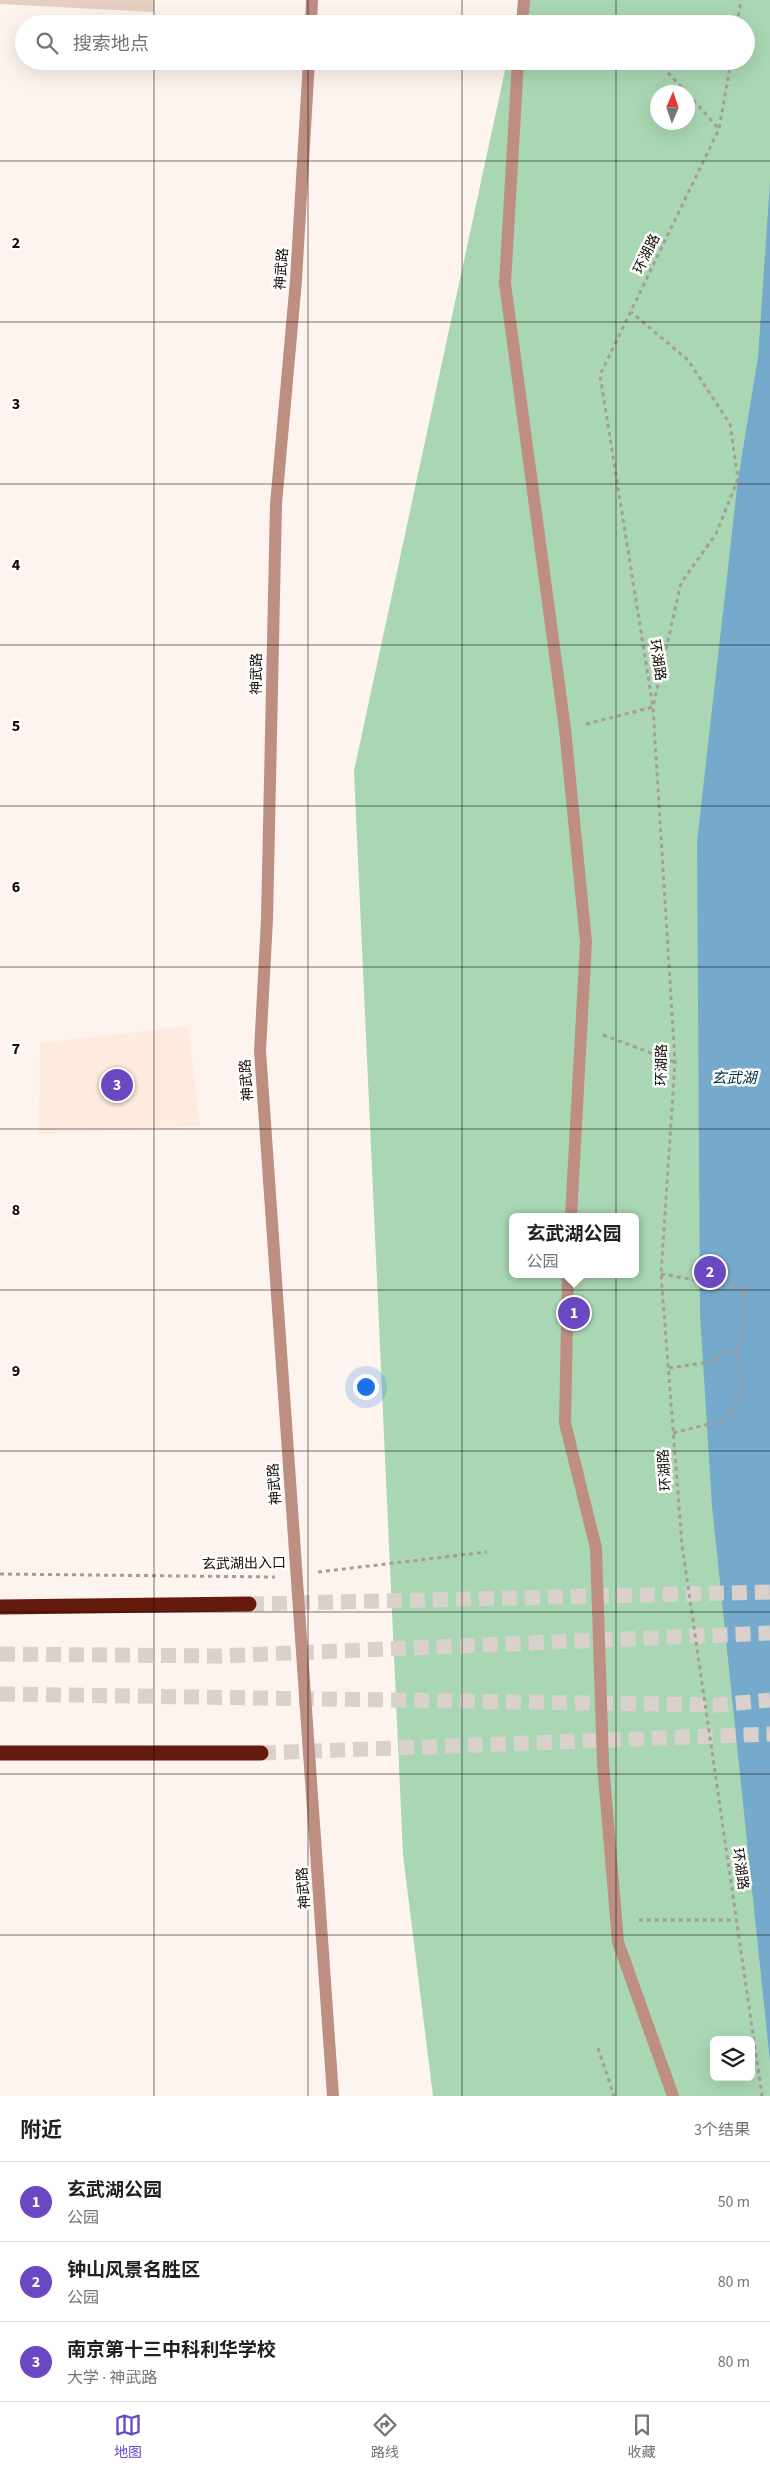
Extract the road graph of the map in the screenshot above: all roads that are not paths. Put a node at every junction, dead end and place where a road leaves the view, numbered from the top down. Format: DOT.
graph roads {
  1 [pos="312,0"];
  2 [pos="524,0"];
  3 [pos="311,15"];
  4 [pos="523,15"];
  5 [pos="308,70"];
  6 [pos="517,70"];
  7 [pos="571,1213"];
  8 [pos="568,1278"];
  9 [pos="249,1604"];
  10 [pos="0,1607"];
  11 [pos="0,1753"];
  12 [pos="261,1753"];
  13 [pos="333,2096"];
  14 [pos="673,2096"];
  1 -- 3 [label="street"];
  2 -- 4 [label="street"];
  5 -- 13 [label="street, 神武路, bridge"];
  6 -- 7 [label="street"];
  8 -- 14 [label="street"];
  9 -- 10 [label="highway"];
  11 -- 12 [label="highway"];
}
